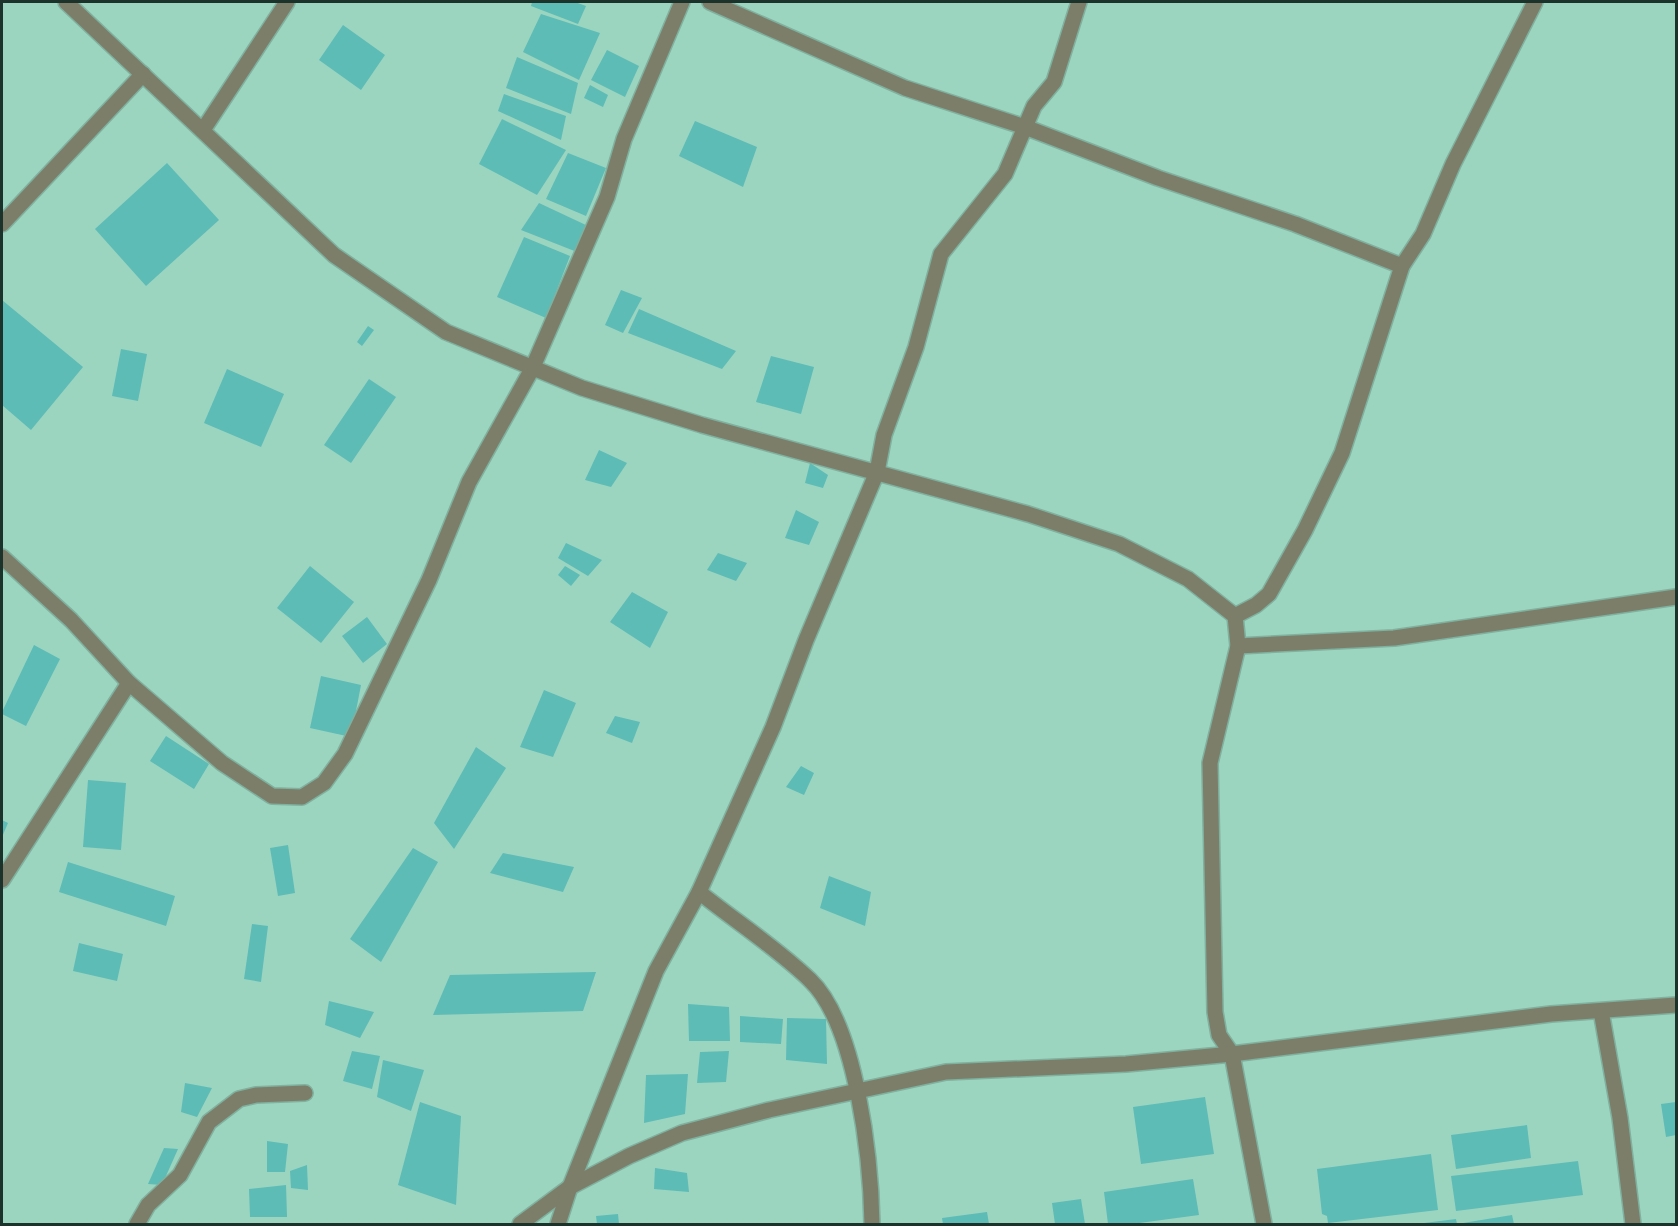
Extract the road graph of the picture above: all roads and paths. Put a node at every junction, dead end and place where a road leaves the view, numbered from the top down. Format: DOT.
graph roads {
  1 [pos="66,2"];
  2 [pos="287,2"];
  3 [pos="682,2"];
  4 [pos="710,2"];
  5 [pos="1079,2"];
  6 [pos="1535,2"];
  7 [pos="143,74"];
  8 [pos="1025,127"];
  9 [pos="203,130"];
  10 [pos="2,224"];
  11 [pos="1402,266"];
  12 [pos="532,369"];
  13 [pos="877,472"];
  14 [pos="2,557"];
  15 [pos="1677,597"];
  16 [pos="1235,616"];
  17 [pos="1238,646"];
  18 [pos="129,683"];
  19 [pos="2,880"];
  20 [pos="699,892"];
  21 [pos="1677,1005"];
  22 [pos="1601,1011"];
  23 [pos="1232,1054"];
  24 [pos="859,1090"];
  25 [pos="305,1093"];
  26 [pos="570,1186"];
  27 [pos="137,1224"];
  28 [pos="520,1224"];
  29 [pos="558,1224"];
  30 [pos="872,1224"];
  31 [pos="1264,1224"];
  32 [pos="1633,1224"];
  1 -- 7 [label="street"];
  2 -- 9 [label="street"];
  3 -- 12 [label="street"];
  4 -- 8 [label="street"];
  5 -- 8 [label="street"];
  6 -- 11 [label="street"];
  7 -- 9 [label="street"];
  7 -- 10 [label="street"];
  8 -- 11 [label="street"];
  8 -- 13 [label="street"];
  9 -- 12 [label="street"];
  11 -- 16 [label="street"];
  12 -- 13 [label="street"];
  12 -- 18 [label="street"];
  13 -- 16 [label="street"];
  13 -- 20 [label="street"];
  14 -- 18 [label="street"];
  15 -- 17 [label="street"];
  16 -- 17 [label="street"];
  17 -- 23 [label="street"];
  18 -- 19 [label="street"];
  20 -- 24 [label="street"];
  20 -- 26 [label="street"];
  21 -- 22 [label="street"];
  22 -- 23 [label="street"];
  22 -- 32 [label="street"];
  23 -- 24 [label="street"];
  23 -- 31 [label="street"];
  24 -- 26 [label="street"];
  24 -- 30 [label="street"];
  25 -- 27 [label="street"];
  26 -- 28 [label="street"];
  26 -- 29 [label="street"];
}
